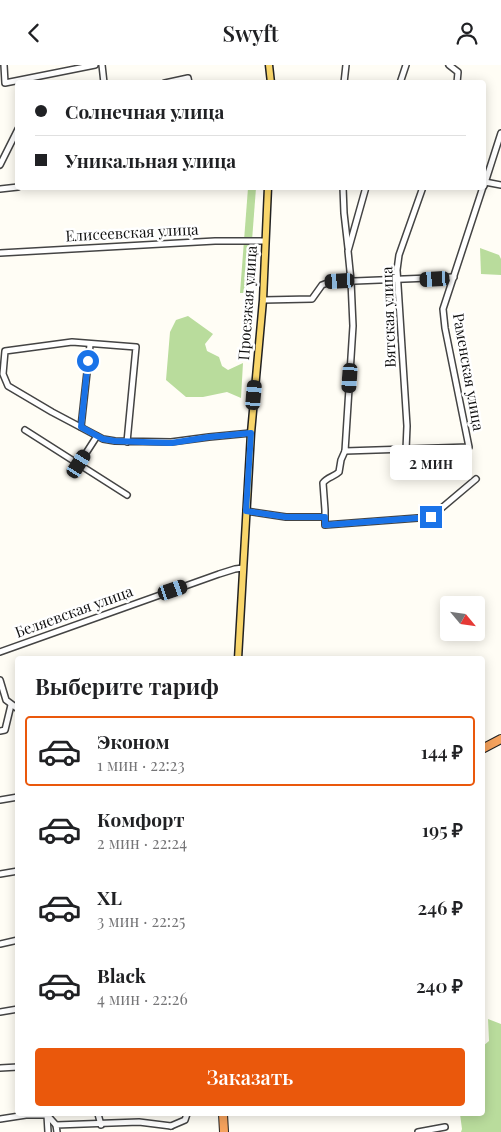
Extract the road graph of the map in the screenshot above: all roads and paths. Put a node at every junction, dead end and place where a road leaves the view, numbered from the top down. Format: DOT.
graph roads {
  1 [pos="4,65"];
  2 [pos="94,65"];
  3 [pos="102,65"];
  4 [pos="269,65"];
  5 [pos="346,65"];
  6 [pos="406,65"];
  7 [pos="449,65"];
  8 [pos="20,80"];
  9 [pos="104,80"];
  10 [pos="270,80"];
  11 [pos="344,80"];
  12 [pos="401,80"];
  13 [pos="457,80"];
  14 [pos="15,81"];
  15 [pos="501,133"];
  16 [pos="15,135"];
  17 [pos="0,165"];
  18 [pos="486,179"];
  19 [pos="486,185"];
  20 [pos="501,185"];
  21 [pos="15,187"];
  22 [pos="0,189"];
  23 [pos="268,190"];
  24 [pos="343,190"];
  25 [pos="365,190"];
  26 [pos="421,190"];
  27 [pos="482,190"];
  28 [pos="265,241"];
  29 [pos="348,251"];
  30 [pos="0,253"];
  31 [pos="454,277"];
  32 [pos="398,280"];
  33 [pos="351,281"];
  34 [pos="263,300"];
  35 [pos="90,345"];
  36 [pos="81,427"];
  37 [pos="25,430"];
  38 [pos="251,433"];
  39 [pos="97,436"];
  40 [pos="127,442"];
  41 [pos="406,449"];
  42 [pos="345,451"];
  43 [pos="79,464"];
  44 [pos="476,479"];
  45 [pos="127,495"];
  46 [pos="246,511"];
  47 [pos="325,517"];
  48 [pos="243,568"];
  49 [pos="0,652"];
  50 [pos="238,656"];
  51 [pos="0,680"];
  52 [pos="11,705"];
  53 [pos="15,707"];
  54 [pos="0,731"];
  55 [pos="501,739"];
  56 [pos="485,747"];
  57 [pos="15,798"];
  58 [pos="0,800"];
  59 [pos="15,872"];
  60 [pos="0,874"];
  61 [pos="15,942"];
  62 [pos="0,944"];
  63 [pos="15,1010"];
  64 [pos="0,1012"];
  65 [pos="15,1067"];
  66 [pos="0,1068"];
  67 [pos="16,1116"];
  68 [pos="47,1116"];
  69 [pos="48,1116"];
  70 [pos="99,1116"];
  71 [pos="186,1116"];
  72 [pos="223,1116"];
  73 [pos="0,1119"];
  74 [pos="56,1125"];
  75 [pos="101,1125"];
  76 [pos="446,1127"];
  77 [pos="171,1129"];
  78 [pos="48,1132"];
  79 [pos="57,1132"];
  80 [pos="224,1132"];
  81 [pos="418,1132"];
  1 -- 14 [label="street"];
  2 -- 8 [label="street"];
  3 -- 9 [label="street"];
  4 -- 10 [label="main road"];
  5 -- 11 [label="street"];
  6 -- 12 [label="street"];
  7 -- 13 [label="street"];
  15 -- 18 [label="street, Раменская улица"];
  16 -- 17 [label="street"];
  19 -- 20 [label="street"];
  21 -- 22 [label="street"];
  23 -- 28 [label="main road, Проезжая улица"];
  24 -- 29 [label="street"];
  25 -- 29 [label="street"];
  26 -- 32 [label="street, Вятская улица"];
  27 -- 31 [label="street, Раменская улица"];
  28 -- 30 [label="street, Елисеевская улица"];
  28 -- 34 [label="main road, Проезжая улица"];
  29 -- 33 [label="street"];
  31 -- 32 [label="street"];
  31 -- 41 [label="street, Раменская улица"];
  32 -- 33 [label="street"];
  32 -- 41 [label="street, Вятская улица"];
  33 -- 34 [label="street"];
  33 -- 42 [label="street"];
  34 -- 38 [label="main road, Проезжая улица"];
  35 -- 36 [label="street"];
  35 -- 36 [label="street"];
  35 -- 40 [label="street"];
  36 -- 39 [label="street"];
  37 -- 43 [label="street"];
  38 -- 40 [label="street"];
  38 -- 46 [label="main road, Проезжая улица"];
  39 -- 40 [label="street"];
  39 -- 43 [label="street"];
  41 -- 42 [label="street"];
  42 -- 47 [label="street"];
  43 -- 45 [label="street"];
  44 -- 47 [label="street"];
  46 -- 47 [label="street"];
  46 -- 48 [label="main road, Проезжая улица"];
  48 -- 49 [label="street, Беляевская улица"];
  48 -- 50 [label="main road, Проезжая улица"];
  51 -- 52 [label="street"];
  52 -- 53 [label="street"];
  52 -- 54 [label="street"];
  55 -- 56 [label="highway"];
  57 -- 58 [label="street"];
  59 -- 60 [label="street"];
  61 -- 62 [label="street"];
  63 -- 64 [label="street"];
  65 -- 66 [label="street"];
  67 -- 73 [label="street"];
  68 -- 78 [label="street"];
  69 -- 74 [label="street"];
  70 -- 75 [label="street"];
  71 -- 77 [label="street"];
  72 -- 80 [label="highway"];
  74 -- 75 [label="street"];
  74 -- 79 [label="street"];
  75 -- 77 [label="street"];
  76 -- 81 [label="street"];
}
